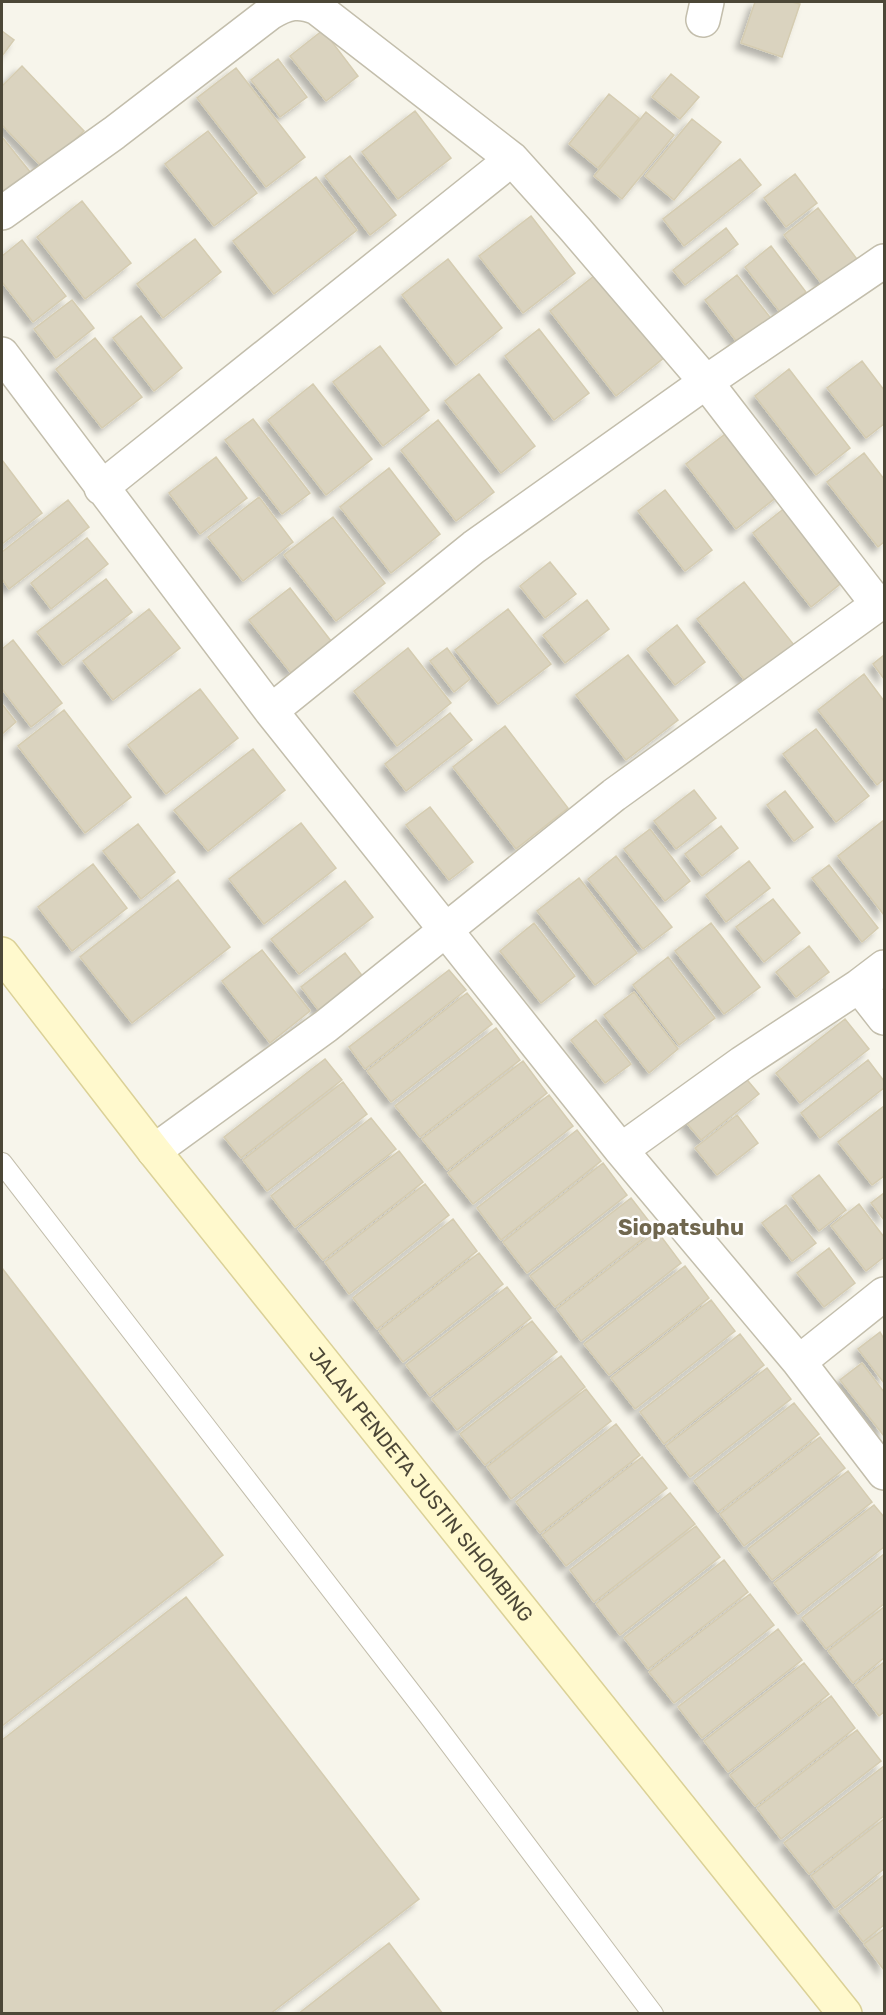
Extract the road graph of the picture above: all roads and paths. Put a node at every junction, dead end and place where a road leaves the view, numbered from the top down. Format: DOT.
graph roads {
  1 [pos="512,159"];
  2 [pos="2,213"];
  3 [pos="885,261"];
  4 [pos="2,354"];
  5 [pos="705,382"];
  6 [pos="101,488"];
  7 [pos="881,603"];
  8 [pos="271,711"];
  9 [pos="445,929"];
  10 [pos="2,954"];
  11 [pos="872,976"];
  12 [pos="885,1018"];
  13 [pos="621,1150"];
  14 [pos="154,1151"];
  15 [pos="2,1163"];
  16 [pos="885,1294"];
  17 [pos="799,1362"];
  18 [pos="885,1473"];
  19 [pos="653,2013"];
  20 [pos="845,2013"];
  1 -- 2 [label="street"];
  1 -- 5 [label="street"];
  1 -- 6 [label="street"];
  3 -- 5 [label="street"];
  4 -- 6 [label="street"];
  5 -- 7 [label="street"];
  5 -- 8 [label="street"];
  6 -- 8 [label="street"];
  7 -- 9 [label="street"];
  8 -- 9 [label="street"];
  9 -- 13 [label="street"];
  9 -- 14 [label="street"];
  10 -- 14 [label="street, JALAN PENDETA JUSTIN SIHOMBING"];
  11 -- 12 [label="street"];
  11 -- 13 [label="street"];
  13 -- 17 [label="street"];
  14 -- 20 [label="street, JALAN PENDETA JUSTIN SIHOMBING"];
  15 -- 19 [label="lane"];
  16 -- 17 [label="street"];
  17 -- 18 [label="street"];
}
